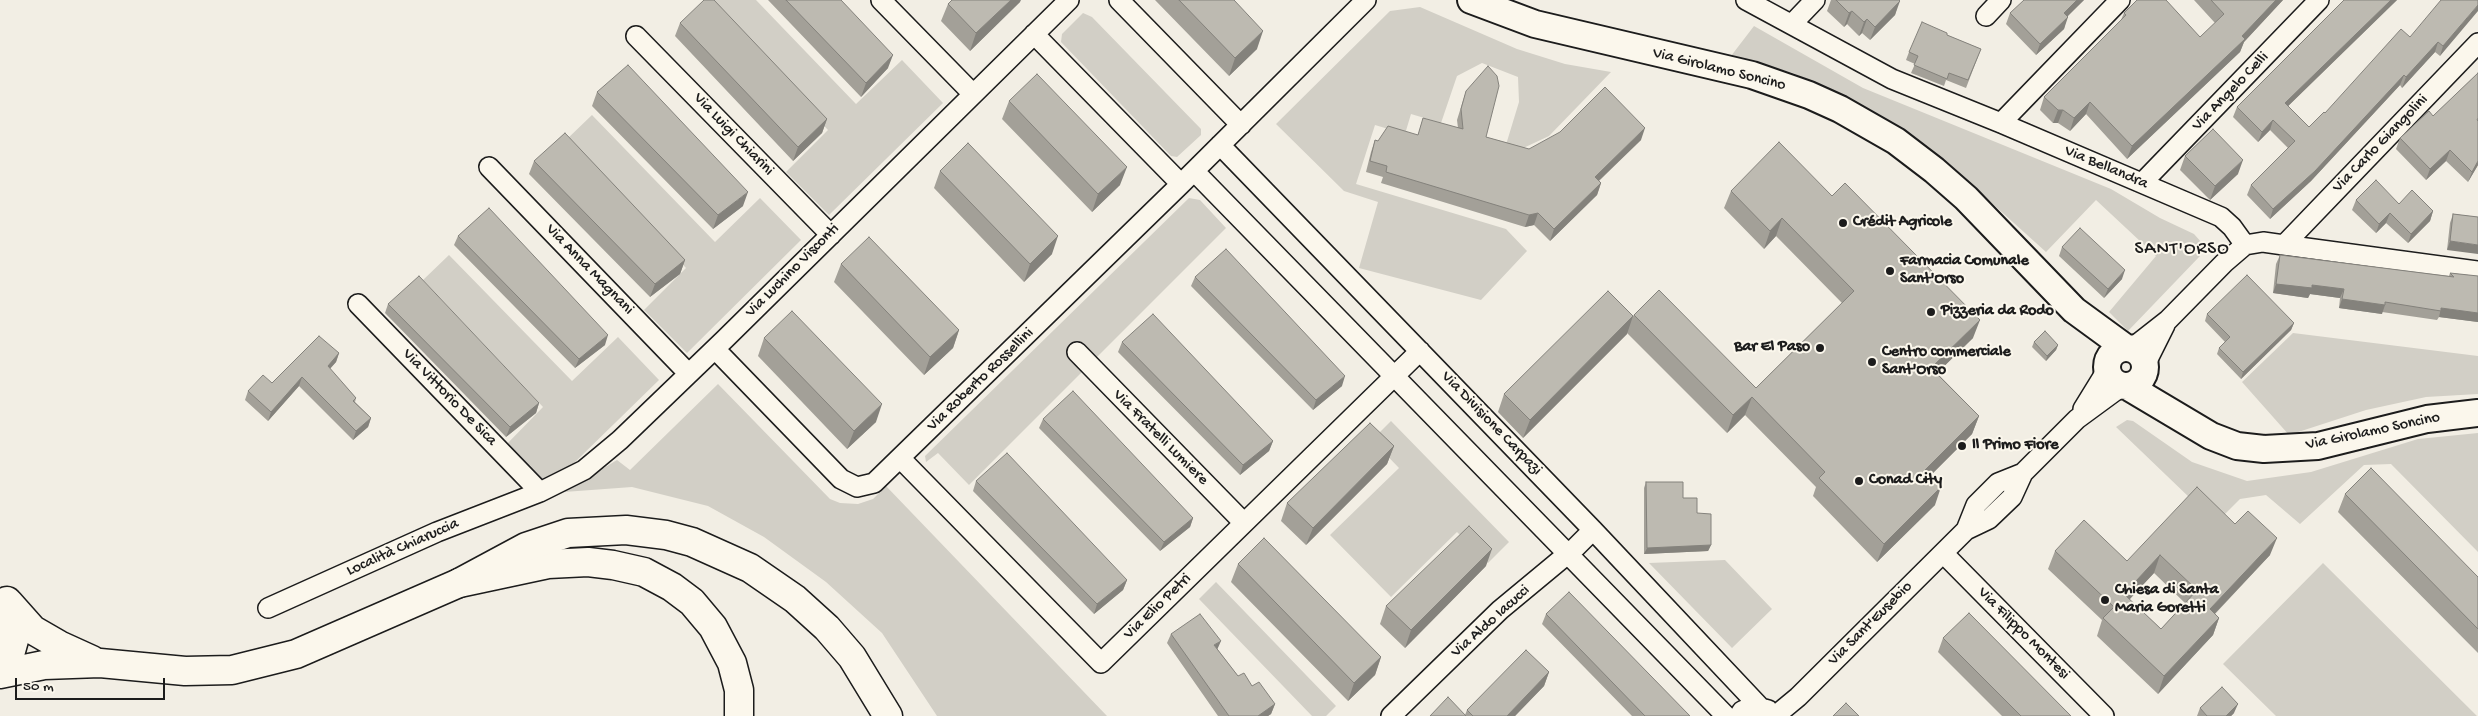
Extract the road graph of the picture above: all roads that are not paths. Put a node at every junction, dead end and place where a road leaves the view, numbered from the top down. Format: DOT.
graph roads {
  1 [pos="881,0"];
  2 [pos="1069,0"];
  3 [pos="1119,0"];
  4 [pos="1366,0"];
  5 [pos="1471,0"];
  6 [pos="1746,0"];
  7 [pos="1815,0"];
  8 [pos="2001,0"];
  9 [pos="2120,0"];
  10 [pos="2319,0"];
  11 [pos="1986,16"];
  12 [pos="1792,24"];
  13 [pos="1034,34"];
  14 [pos="636,36"];
  15 [pos="2478,43"];
  16 [pos="973,94"];
  17 [pos="2001,123"];
  18 [pos="1241,125"];
  19 [pos="1220,146"];
  20 [pos="490,167"];
  21 [pos="1188,177"];
  22 [pos="2142,182"];
  23 [pos="830,235"];
  24 [pos="2284,244"];
  25 [pos="2245,245"];
  26 [pos="2478,271"];
  27 [pos="358,304"];
  28 [pos="714,349"];
  29 [pos="1420,351"];
  30 [pos="1076,352"];
  31 [pos="2126,367"];
  32 [pos="688,374"];
  33 [pos="1394,376"];
  34 [pos="2478,413"];
  35 [pos="900,458"];
  36 [pos="540,492"];
  37 [pos="1244,523"];
  38 [pos="1593,530"];
  39 [pos="1943,553"];
  40 [pos="1566,554"];
  41 [pos="459,583"];
  42 [pos="4,597"];
  43 [pos="268,608"];
  44 [pos="100,664"];
  45 [pos="0,673"];
  46 [pos="1769,713"];
  47 [pos="739,716"];
  48 [pos="888,716"];
  49 [pos="1391,716"];
  50 [pos="1726,716"];
  51 [pos="1739,716"];
  52 [pos="2104,716"];
  1 -- 16 [label="street"];
  2 -- 13 [label="street, Via Luchino Visconti"];
  3 -- 18 [label="street"];
  4 -- 18 [label="street, Via Roberto Rossellini"];
  5 -- 31 [label="main road, Via Girolamo Soncino"];
  6 -- 12 [label="street, Via Bellandra"];
  7 -- 12 [label="street"];
  8 -- 11 [label="street"];
  9 -- 17 [label="street"];
  10 -- 22 [label="street, Via Angelo Celli"];
  12 -- 17 [label="street, Via Bellandra"];
  13 -- 16 [label="street, Via Luchino Visconti"];
  13 -- 21 [label="street"];
  14 -- 23 [label="street, Via Luigi Chiarini"];
  15 -- 24 [label="street, Via Carlo Giangolini"];
  16 -- 23 [label="street, Via Luchino Visconti"];
  17 -- 22 [label="street, Via Bellandra"];
  18 -- 19 [label="street, Via Roberto Rossellini"];
  19 -- 21 [label="street, Via Roberto Rossellini"];
  19 -- 29 [label="street, Via Divisione Carpazi"];
  20 -- 32 [label="street, Via Anna Magnani"];
  21 -- 33 [label="street"];
  21 -- 35 [label="street, Via Roberto Rossellini"];
  22 -- 25 [label="street, Via Bellandra"];
  23 -- 28 [label="street, Via Luchino Visconti"];
  24 -- 25 [label="street"];
  24 -- 26 [label="street"];
  25 -- 31 [label="street, Via Sant'Eusebio"];
  27 -- 36 [label="street, Via Vittorio De Sica"];
  28 -- 32 [label="street, Via Luchino Visconti"];
  28 -- 35 [label="street, Via Roberto Rossellini"];
  29 -- 33 [label="street, Via Elio Petri"];
  29 -- 38 [label="street, Via Divisione Carpazi"];
  30 -- 37 [label="street, Via Fratelli Lumiere"];
  31 -- 34 [label="main road, Via Girolamo Soncino"];
  31 -- 39 [label="street, Via Sant'Eusebio"];
  32 -- 36 [label="street, Via Luchino Visconti"];
  33 -- 37 [label="street, Via Elio Petri"];
  33 -- 40 [label="street"];
  35 -- 37 [label="street, Via Elio Petri"];
  36 -- 43 [label="street, Località Chiaruccia"];
  38 -- 40 [label="street, Via Aldo Iacucci"];
  38 -- 46 [label="street, Via Divisione Carpazi"];
  39 -- 46 [label="street, Via Sant'Eusebio"];
  39 -- 52 [label="street, Via Filippo Montesi"];
  40 -- 49 [label="street, Via Aldo Iacucci"];
  40 -- 50 [label="street"];
  41 -- 44 [label="main road"];
  41 -- 47 [label="main road"];
  41 -- 48 [label="main road"];
  42 -- 44 [label="main road"];
  42 -- 45 [label="main road"];
  44 -- 45 [label="main road"];
  46 -- 51 [label="street, Via Sant'Eusebio"];
}
